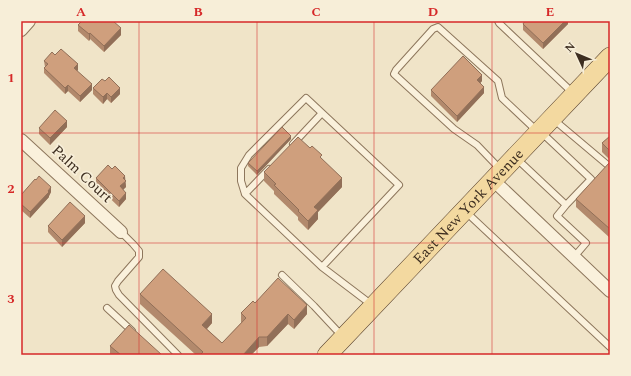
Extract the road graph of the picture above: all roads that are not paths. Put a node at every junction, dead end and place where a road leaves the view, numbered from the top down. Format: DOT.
graph roads {
  1 [pos="29,21"];
  2 [pos="498,21"];
  3 [pos="21,30"];
  4 [pos="610,57"];
  5 [pos="575,94"];
  6 [pos="322,113"];
  7 [pos="543,127"];
  8 [pos="21,140"];
  9 [pos="289,148"];
  10 [pos="515,157"];
  11 [pos="273,165"];
  12 [pos="610,168"];
  13 [pos="497,176"];
  14 [pos="245,194"];
  15 [pos="566,205"];
  16 [pos="464,210"];
  17 [pos="120,232"];
  18 [pos="574,257"];
  19 [pos="322,267"];
  20 [pos="282,275"];
  21 [pos="610,291"];
  22 [pos="373,306"];
  23 [pos="107,308"];
  24 [pos="135,334"];
  25 [pos="343,338"];
  26 [pos="610,347"];
  27 [pos="178,355"];
  28 [pos="326,355"];
  1 -- 3 [label="street"];
  2 -- 5 [label="lane"];
  4 -- 5 [label="main road, East New York Avenue"];
  5 -- 7 [label="main road, East New York Avenue"];
  6 -- 9 [label="lane"];
  6 -- 14 [label="lane"];
  6 -- 19 [label="lane"];
  7 -- 10 [label="main road, East New York Avenue"];
  7 -- 12 [label="lane"];
  7 -- 13 [label="lane"];
  7 -- 15 [label="lane"];
  8 -- 17 [label="street, Palm Court"];
  10 -- 13 [label="main road, East New York Avenue"];
  10 -- 15 [label="lane"];
  11 -- 14 [label="lane"];
  13 -- 16 [label="main road, East New York Avenue"];
  13 -- 18 [label="street"];
  14 -- 19 [label="lane"];
  15 -- 18 [label="lane"];
  16 -- 22 [label="main road, East New York Avenue"];
  16 -- 26 [label="lane"];
  17 -- 27 [label="lane"];
  18 -- 21 [label="street"];
  19 -- 22 [label="lane"];
  20 -- 25 [label="lane"];
  22 -- 25 [label="main road, East New York Avenue"];
  23 -- 24 [label="lane"];
  25 -- 28 [label="main road, East New York Avenue"];
}
